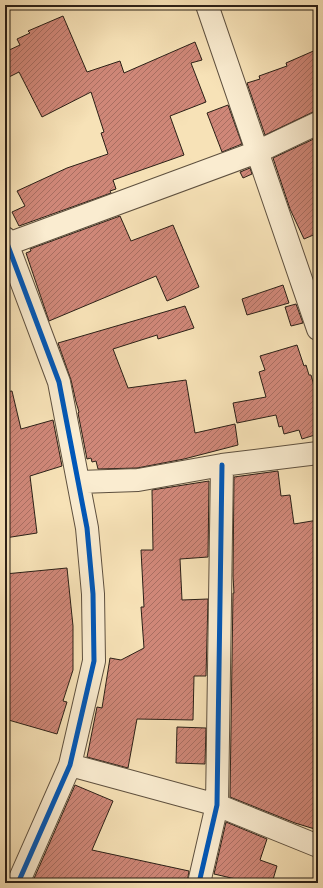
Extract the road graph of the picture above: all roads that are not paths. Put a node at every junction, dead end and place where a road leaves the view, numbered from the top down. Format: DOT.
graph roads {
  1 [pos="207,5"];
  2 [pos="318,123"];
  3 [pos="257,152"];
  4 [pos="6,243"];
  5 [pos="318,329"];
  6 [pos="318,453"];
  7 [pos="222,465"];
  8 [pos="79,482"];
  9 [pos="70,764"];
  10 [pos="217,805"];
  11 [pos="318,846"];
  12 [pos="18,883"];
  13 [pos="199,883"];
  1 -- 3 [label="street"];
  2 -- 3 [label="street"];
  3 -- 4 [label="street"];
  3 -- 5 [label="street"];
  4 -- 8 [label="street"];
  6 -- 7 [label="street"];
  7 -- 8 [label="street"];
  7 -- 10 [label="street"];
  8 -- 9 [label="street"];
  9 -- 10 [label="street"];
  9 -- 12 [label="street"];
  10 -- 11 [label="street"];
  10 -- 13 [label="street"];
}
